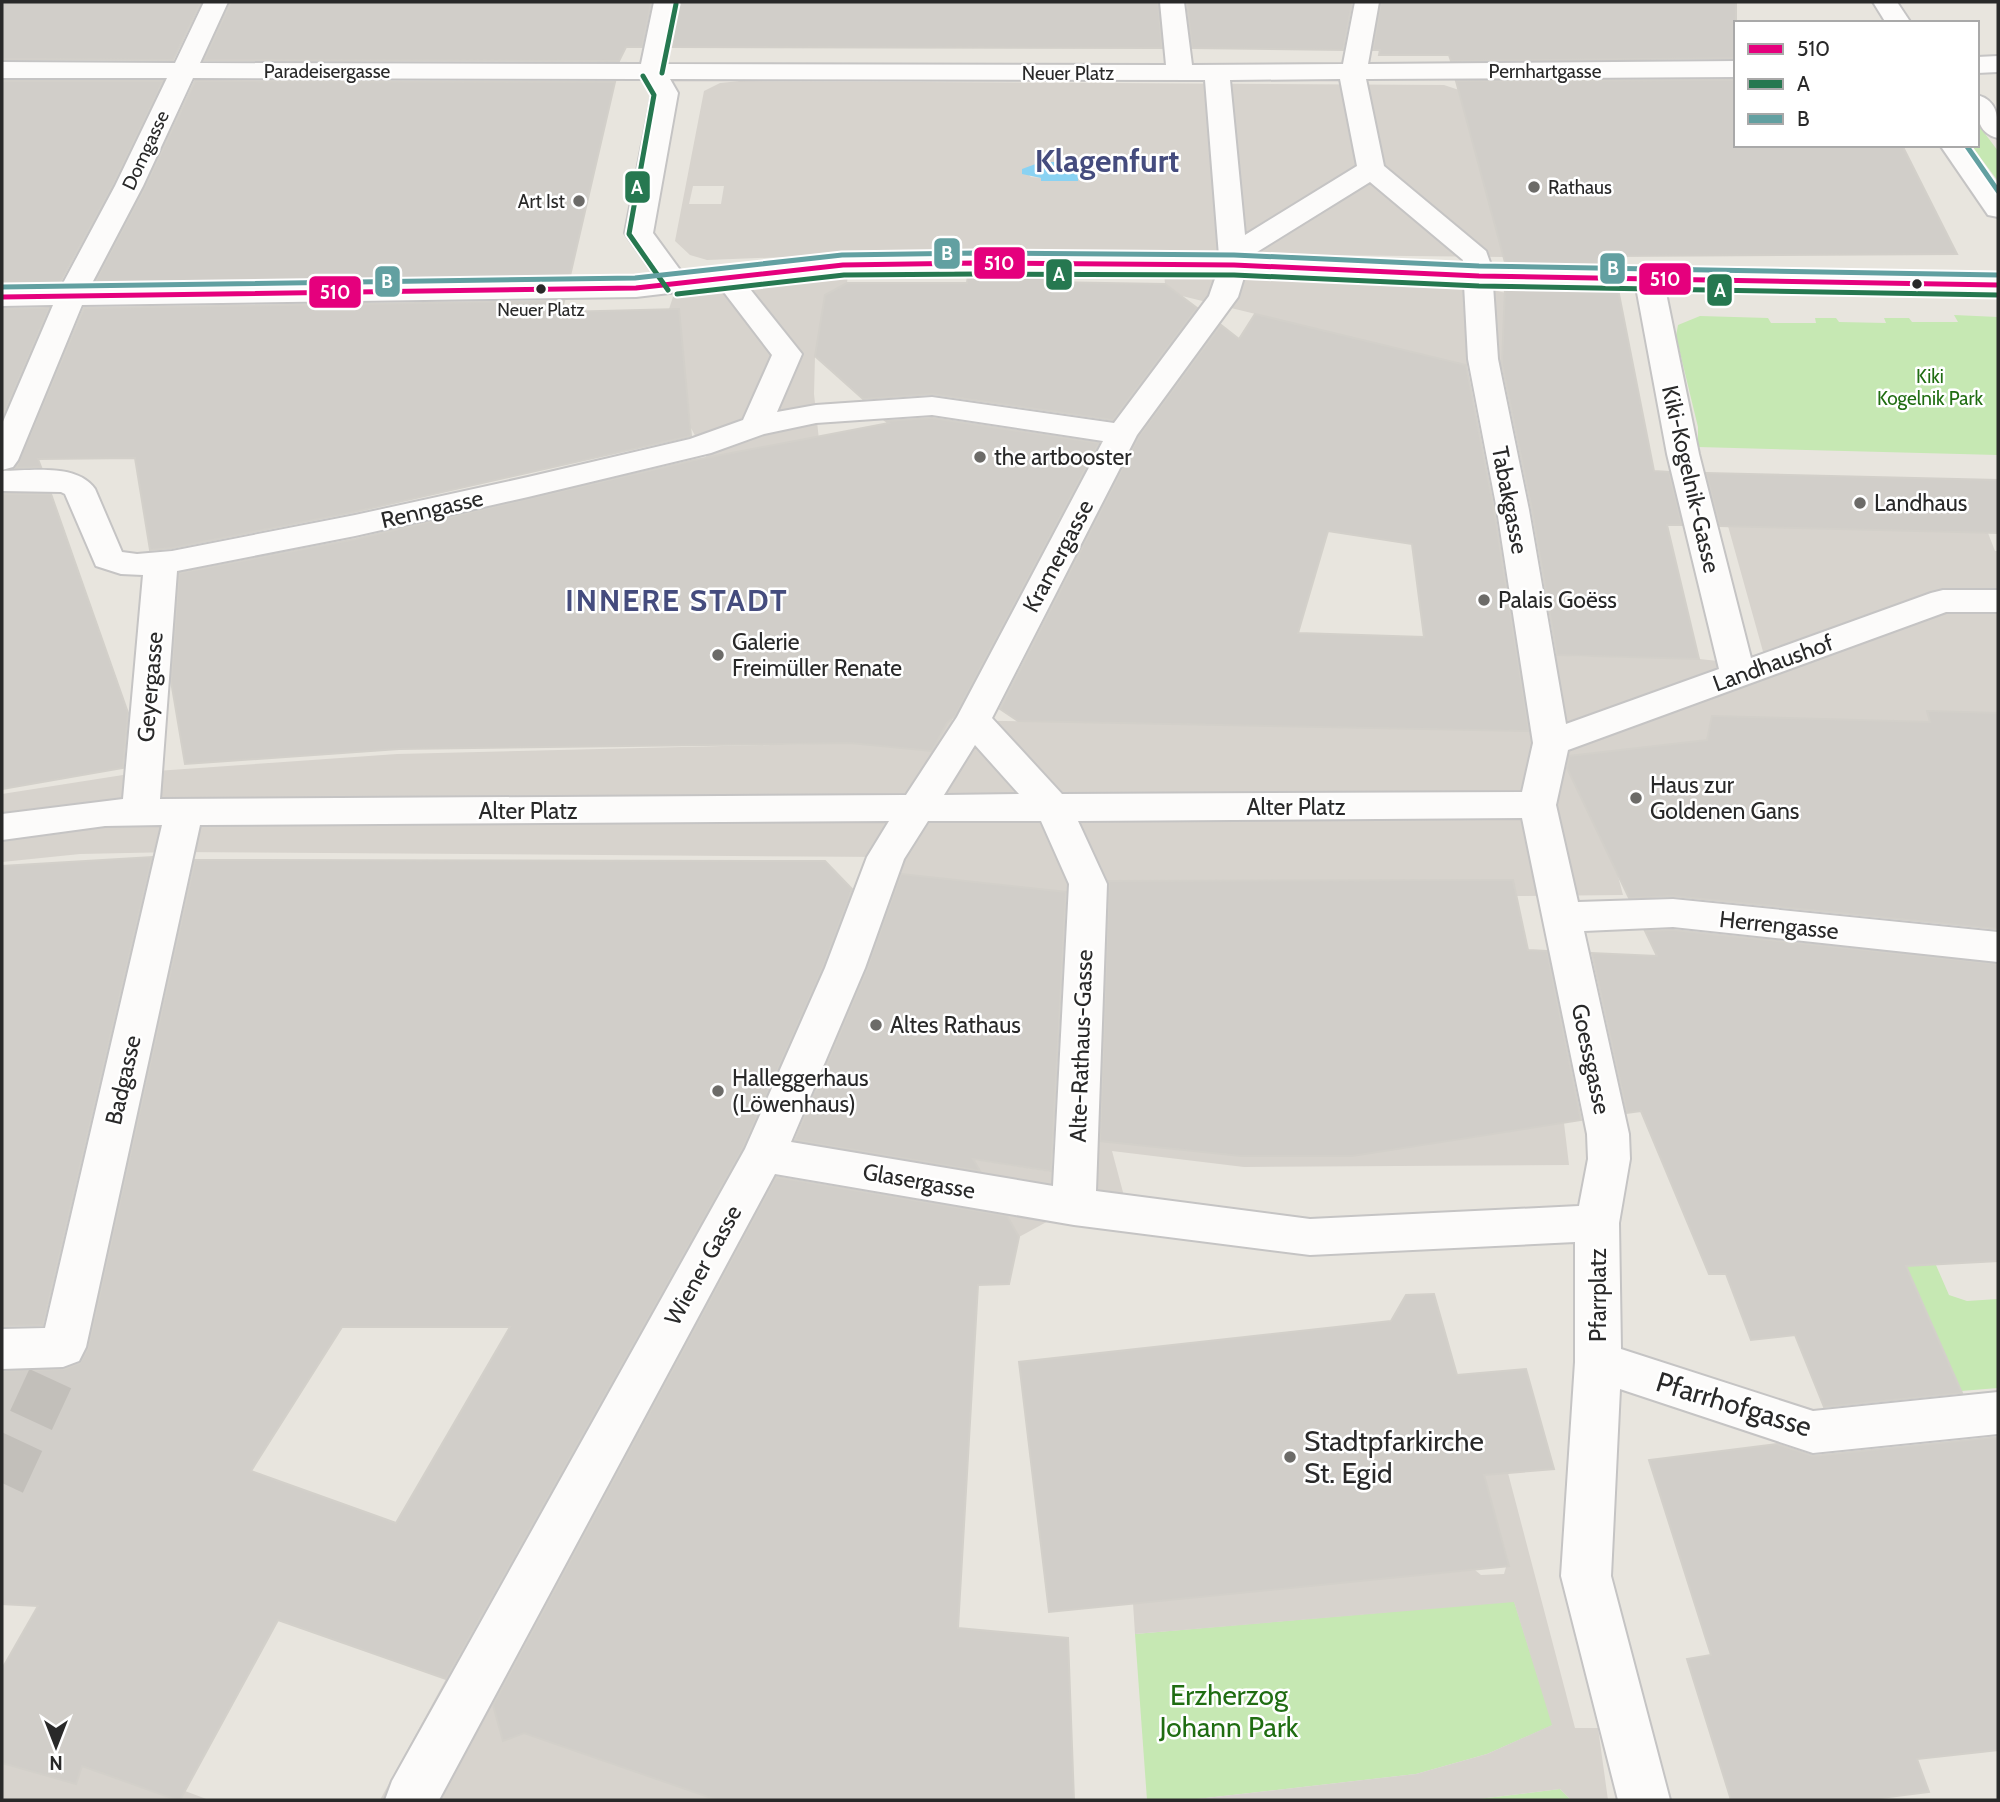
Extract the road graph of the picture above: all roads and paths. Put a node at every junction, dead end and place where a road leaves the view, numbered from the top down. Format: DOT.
graph roads {
  1 [pos="216,2"];
  2 [pos="666,2"];
  3 [pos="1171,2"];
  4 [pos="1367,2"];
  5 [pos="1885,2"];
  6 [pos="1898,21"];
  7 [pos="1998,64"];
  8 [pos="1979,65"];
  9 [pos="1734,69"];
  10 [pos="2,70"];
  11 [pos="181,71"];
  12 [pos="652,71"];
  13 [pos="1180,73"];
  14 [pos="1217,73"];
  15 [pos="1354,78"];
  16 [pos="1979,106"];
  17 [pos="1998,130"];
  18 [pos="1954,147"];
  19 [pos="1371,169"];
  20 [pos="1998,209"];
  21 [pos="1234,260"];
  22 [pos="1478,266"];
  23 [pos="1649,280"];
  24 [pos="676,284"];
  25 [pos="1998,285"];
  26 [pos="734,288"];
  27 [pos="71,296"];
  28 [pos="2,297"];
  29 [pos="755,426"];
  30 [pos="1122,434"];
  31 [pos="2,460"];
  32 [pos="2,481"];
  33 [pos="161,562"];
  34 [pos="1998,601"];
  35 [pos="1738,677"];
  36 [pos="973,720"];
  37 [pos="1551,743"];
  38 [pos="1538,805"];
  39 [pos="916,808"];
  40 [pos="1054,808"];
  41 [pos="141,812"];
  42 [pos="184,812"];
  43 [pos="2,827"];
  44 [pos="1559,907"];
  45 [pos="1998,947"];
  46 [pos="764,1155"];
  47 [pos="1074,1207"];
  48 [pos="1597,1223"];
  49 [pos="2,1349"];
  50 [pos="1598,1362"];
  51 [pos="1998,1413"];
  52 [pos="411,1800"];
  53 [pos="1644,1800"];
  1 -- 11 [label="street, Domgasse"];
  2 -- 12 [label="street"];
  3 -- 13 [label="street"];
  4 -- 15 [label="street"];
  5 -- 6 [label="street"];
  7 -- 8 [label="street"];
  9 -- 15 [label="street, Pernhartgasse"];
  10 -- 11 [label="street, Paradeisergasse"];
  11 -- 12 [label="street, Paradeisergasse"];
  11 -- 27 [label="street, Domgasse"];
  12 -- 13 [label="street, Neuer Platz"];
  12 -- 24 [label="street"];
  13 -- 14 [label="street, Neuer Platz"];
  14 -- 15 [label="street, Neuer Platz"];
  14 -- 21 [label="street"];
  15 -- 19 [label="street"];
  16 -- 17 [label="street"];
  18 -- 20 [label="street"];
  19 -- 21 [label="street"];
  19 -- 22 [label="street"];
  21 -- 22 [label="street"];
  21 -- 24 [label="street"];
  21 -- 30 [label="street, Kramergasse"];
  22 -- 23 [label="street"];
  22 -- 37 [label="street, Tabakgasse"];
  23 -- 25 [label="street"];
  23 -- 35 [label="street, Kiki-Kogelnik-Gasse"];
  24 -- 27 [label="street"];
  26 -- 29 [label="street"];
  27 -- 28 [label="street"];
  27 -- 31 [label="street, Domgasse"];
  29 -- 30 [label="street, Renngasse"];
  29 -- 33 [label="street, Renngasse"];
  30 -- 36 [label="street, Kramergasse"];
  32 -- 33 [label="street, Renngasse"];
  33 -- 41 [label="street, Geyergasse"];
  34 -- 35 [label="street, Landhaushof"];
  35 -- 37 [label="street, Landhaushof"];
  36 -- 39 [label="street, Wiener Gasse"];
  36 -- 40 [label="street"];
  37 -- 38 [label="street"];
  38 -- 40 [label="street, Alter Platz"];
  38 -- 44 [label="street"];
  39 -- 40 [label="street, Alter Platz"];
  39 -- 42 [label="street, Alter Platz"];
  39 -- 46 [label="street, Wiener Gasse"];
  40 -- 47 [label="street, Alte-Rathaus-Gasse"];
  41 -- 42 [label="street, Alter Platz"];
  41 -- 43 [label="street, Alter Platz"];
  42 -- 49 [label="street, Badgasse"];
  44 -- 45 [label="street, Herrengasse"];
  44 -- 48 [label="street, Goessgasse"];
  46 -- 47 [label="street, Glasergasse"];
  46 -- 52 [label="street, Wiener Gasse"];
  47 -- 48 [label="street, Pfarrplatz"];
  48 -- 50 [label="street, Pfarrplatz"];
  50 -- 51 [label="street, Pfarrhofgasse"];
  50 -- 53 [label="street, Pfarrplatz"];
}
